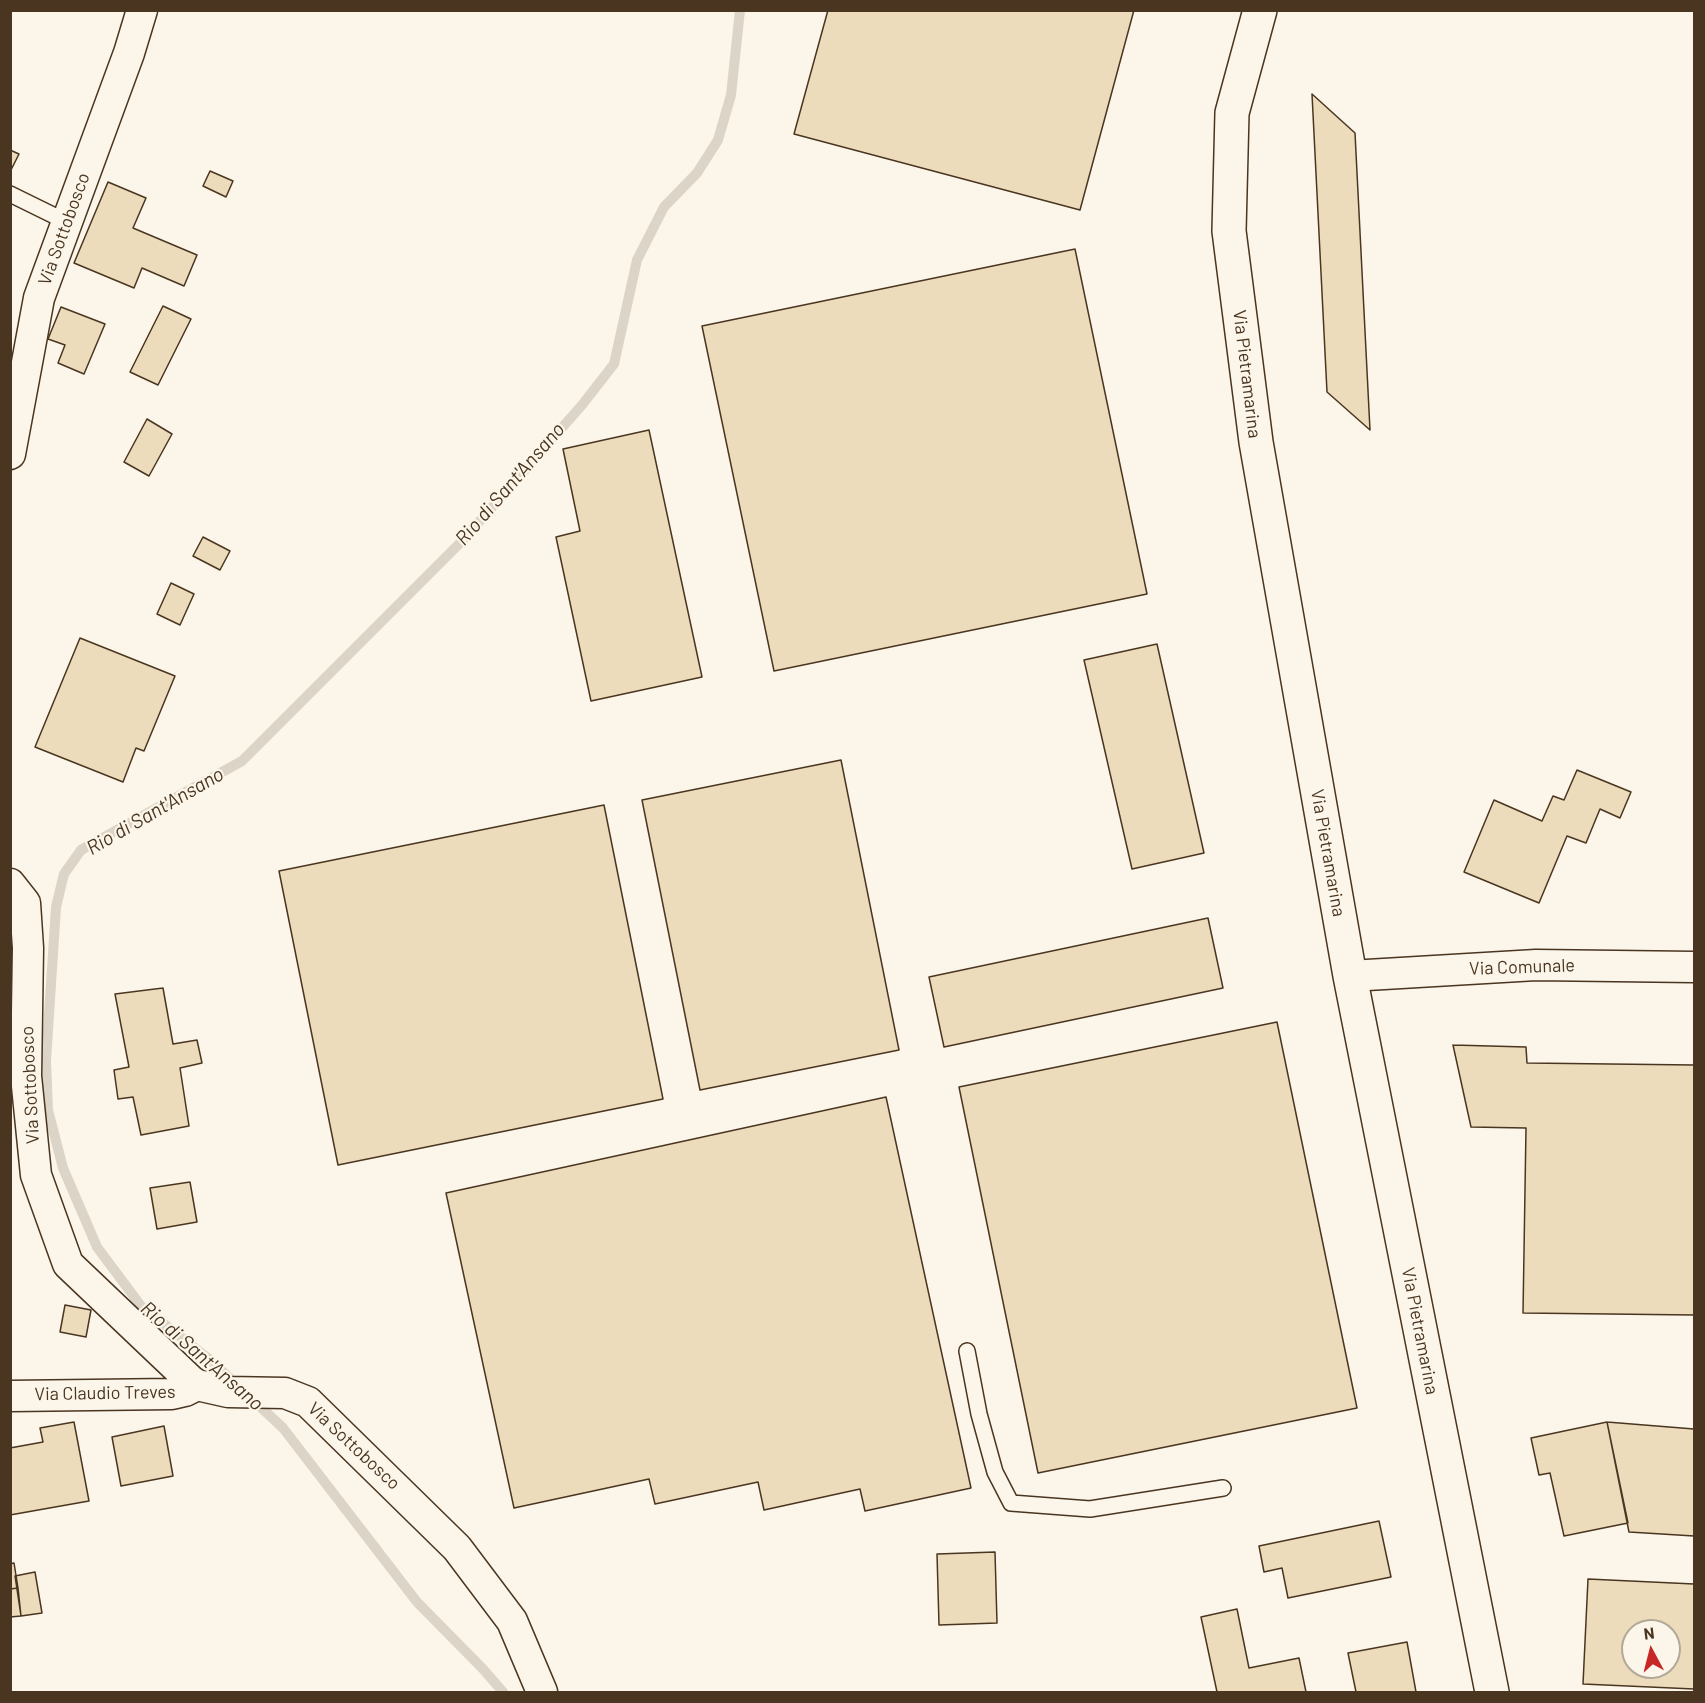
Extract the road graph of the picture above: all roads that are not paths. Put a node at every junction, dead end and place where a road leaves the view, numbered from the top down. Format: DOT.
graph roads {
  1 [pos="142,10"];
  2 [pos="1260,10"];
  3 [pos="10,194"];
  4 [pos="67,222"];
  5 [pos="10,453"];
  6 [pos="10,884"];
  7 [pos="1695,968"];
  8 [pos="1350,976"];
  9 [pos="967,1351"];
  10 [pos="197,1385"];
  11 [pos="10,1395"];
  12 [pos="1223,1488"];
  13 [pos="542,1692"];
  14 [pos="1492,1692"];
  1 -- 4 [label="street, Via Sottobosco"];
  2 -- 8 [label="main road, Via Pietramarina"];
  3 -- 4 [label="lane"];
  4 -- 5 [label="street, Via Sottobosco"];
  6 -- 10 [label="street, Via Sottobosco"];
  7 -- 8 [label="street, Via Comunale"];
  8 -- 14 [label="main road, Via Pietramarina"];
  9 -- 12 [label="lane"];
  10 -- 11 [label="street, Via Claudio Treves"];
  10 -- 13 [label="street, Via Sottobosco"];
}
